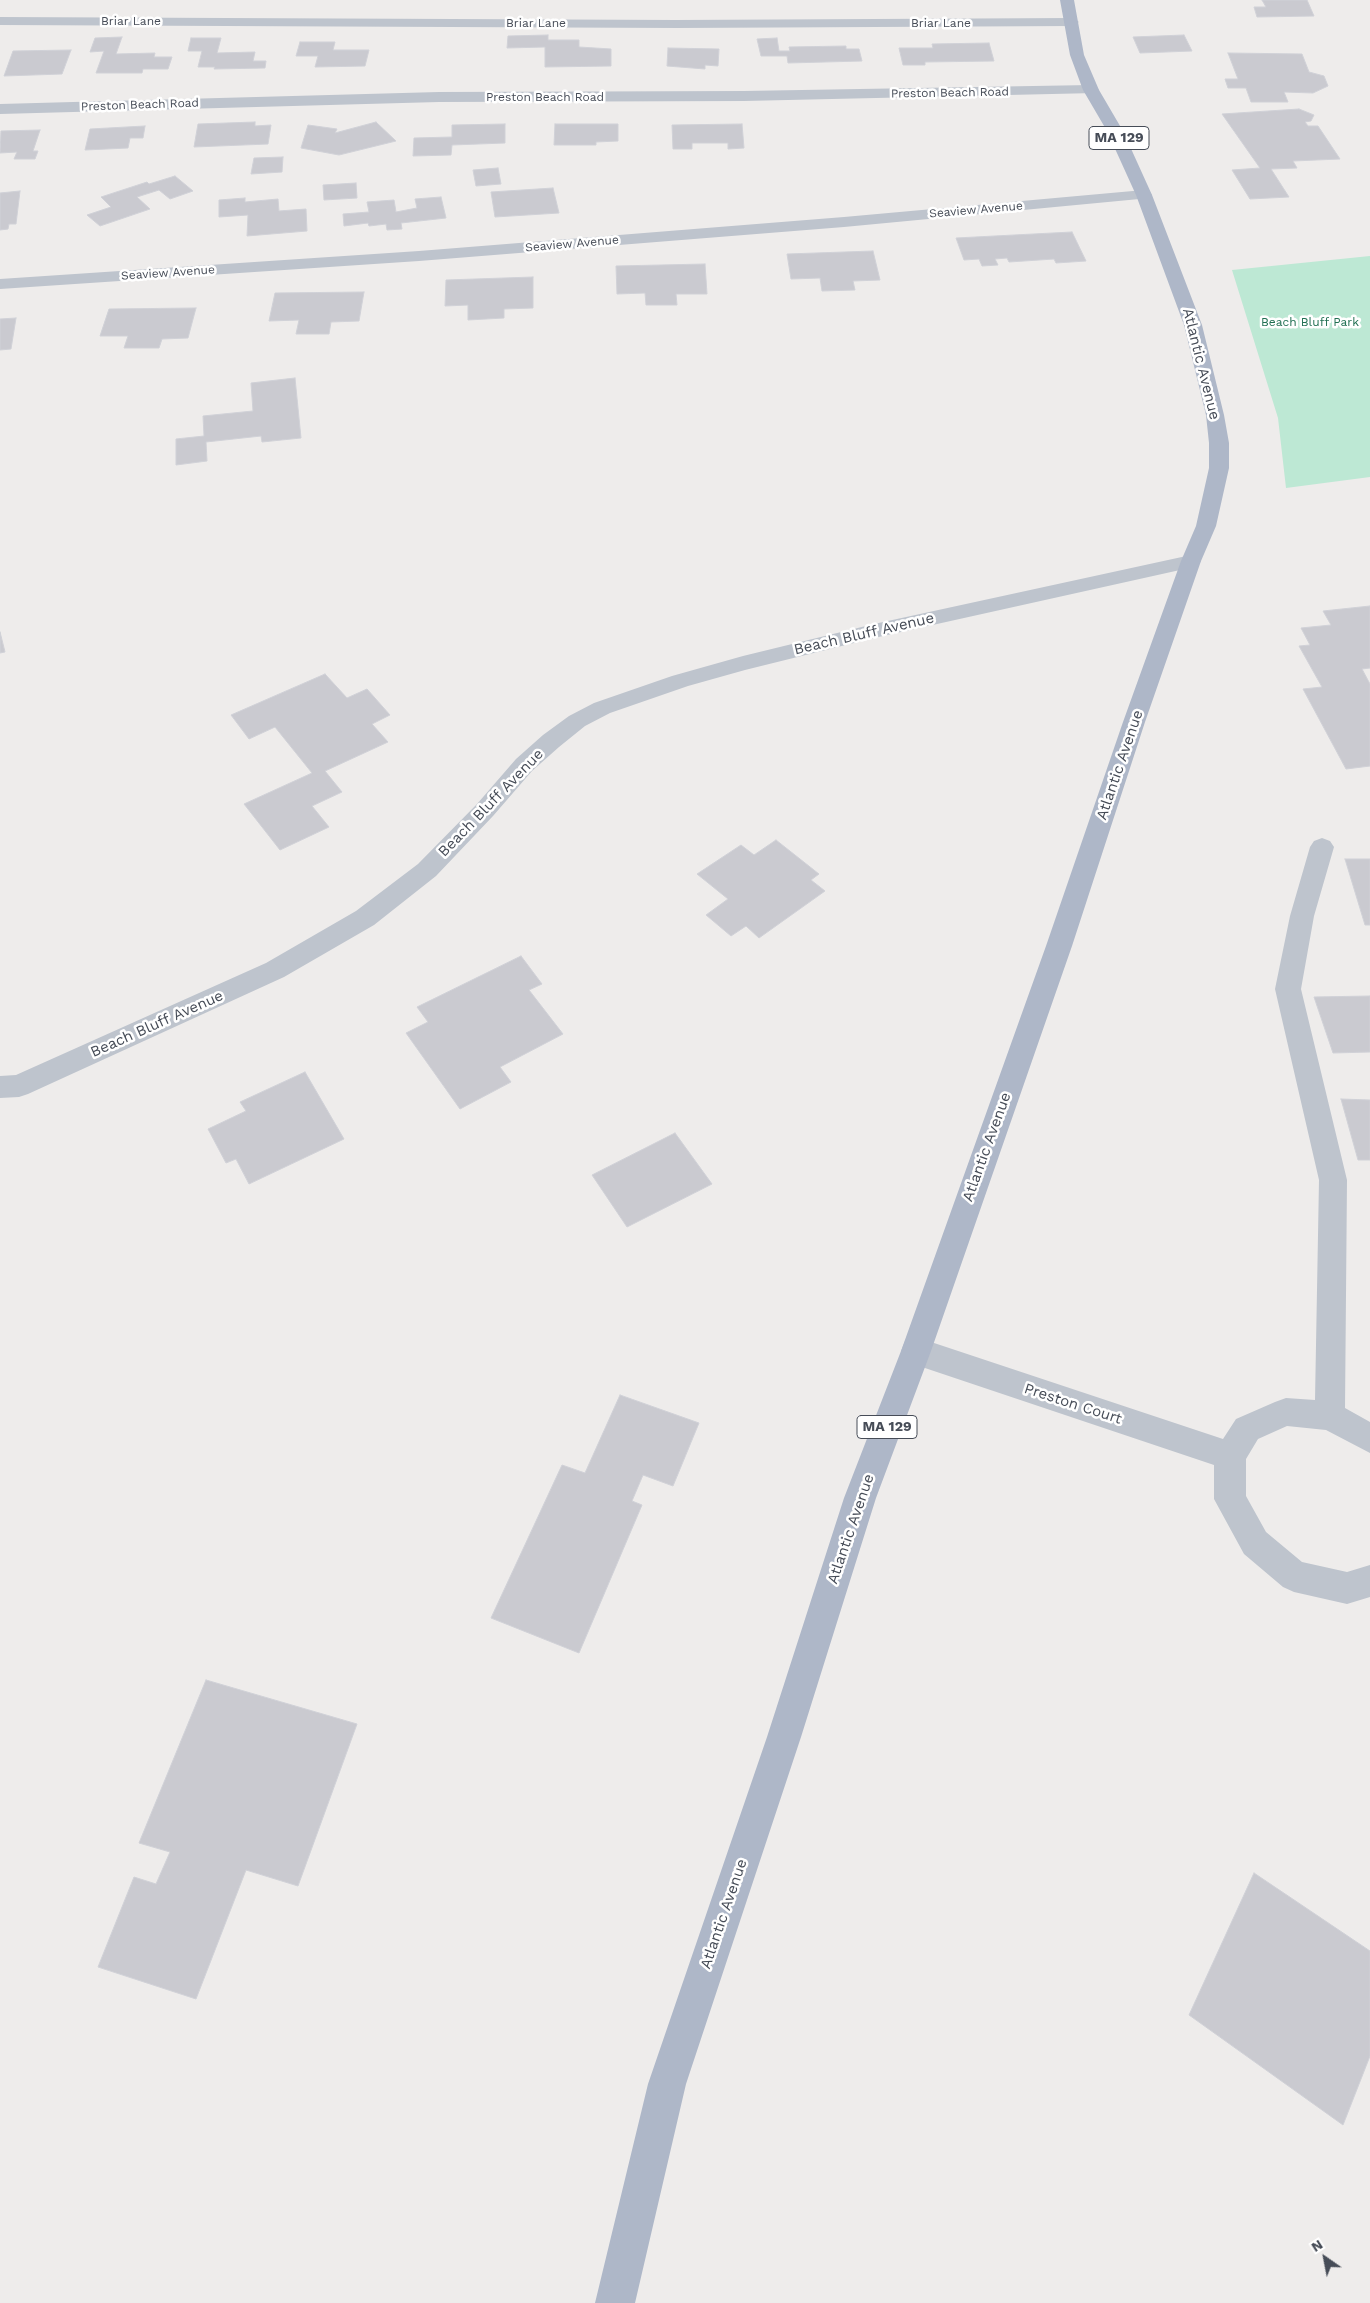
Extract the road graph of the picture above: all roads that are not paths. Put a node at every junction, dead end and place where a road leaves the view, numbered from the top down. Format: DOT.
graph roads {
  1 [pos="1067,0"];
  2 [pos="0,21"];
  3 [pos="1072,22"];
  4 [pos="1091,90"];
  5 [pos="0,109"];
  6 [pos="1144,195"];
  7 [pos="0,284"];
  8 [pos="1191,561"];
  9 [pos="1322,847"];
  10 [pos="6,1089"];
  11 [pos="916,1351"];
  12 [pos="1330,1416"];
  13 [pos="1370,1438"];
  14 [pos="1230,1456"];
  15 [pos="1369,1582"];
  16 [pos="615,2303"];
  1 -- 3 [label="main road, Atlantic Avenue / MA 129"];
  2 -- 3 [label="street, Briar Lane"];
  3 -- 4 [label="main road, Atlantic Avenue / MA 129"];
  4 -- 5 [label="street, Preston Beach Road"];
  4 -- 6 [label="main road, Atlantic Avenue / MA 129"];
  6 -- 7 [label="street, Seaview Avenue"];
  6 -- 8 [label="main road, Atlantic Avenue / MA 129"];
  8 -- 10 [label="street, Beach Bluff Avenue"];
  8 -- 11 [label="main road, Atlantic Avenue / MA 129"];
  9 -- 12 [label="street"];
  11 -- 14 [label="street, Preston Court"];
  11 -- 16 [label="main road, Atlantic Avenue / MA 129"];
  12 -- 13 [label="street"];
  12 -- 14 [label="street"];
  14 -- 15 [label="street"];
}
